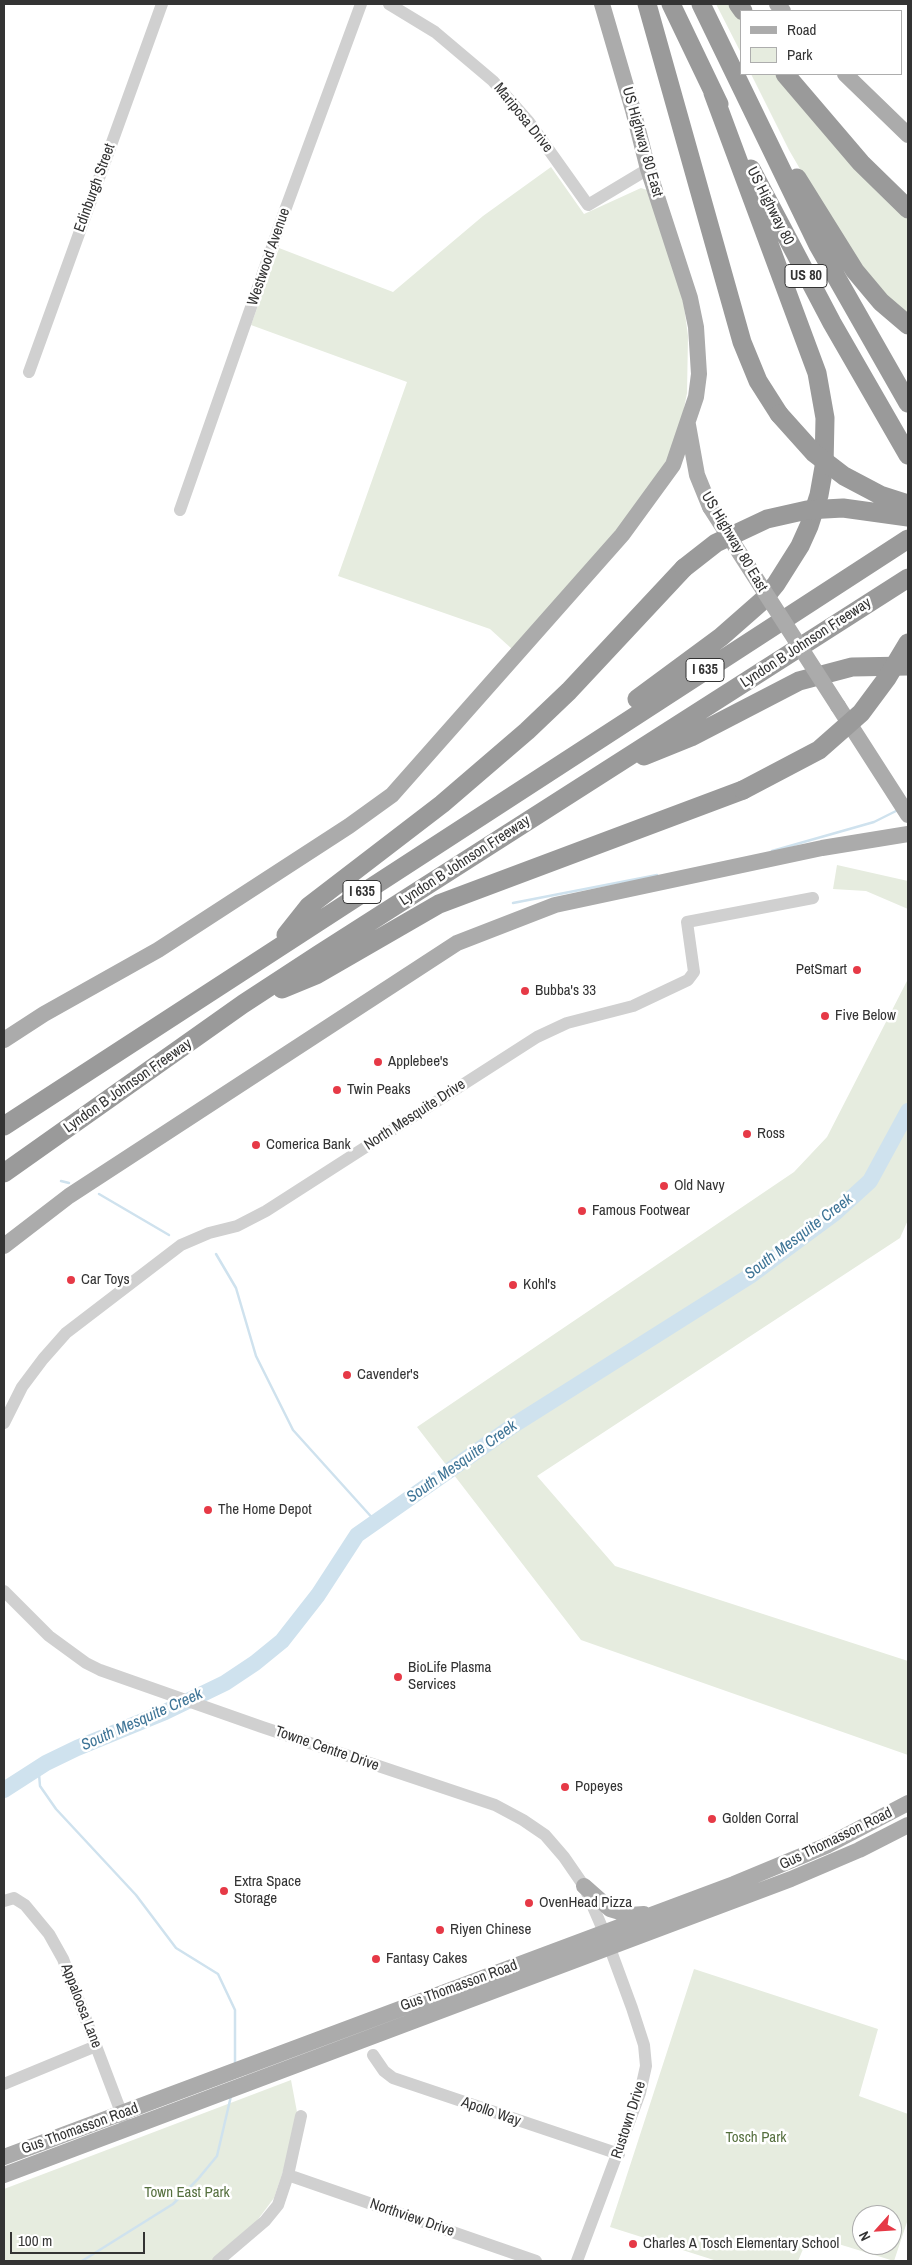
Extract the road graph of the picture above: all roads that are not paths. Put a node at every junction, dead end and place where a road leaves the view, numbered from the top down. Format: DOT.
graph roads {
  1 [pos="162,4"];
  2 [pos="361,4"];
  3 [pos="389,4"];
  4 [pos="602,4"];
  5 [pos="647,4"];
  6 [pos="671,4"];
  7 [pos="701,4"];
  8 [pos="846,75"];
  9 [pos="795,81"];
  10 [pos="713,93"];
  11 [pos="745,97"];
  12 [pos="908,135"];
  13 [pos="648,169"];
  14 [pos="908,209"];
  15 [pos="908,325"];
  16 [pos="28,372"];
  17 [pos="908,403"];
  18 [pos="688,425"];
  19 [pos="908,455"];
  20 [pos="908,504"];
  21 [pos="180,510"];
  22 [pos="908,517"];
  23 [pos="908,539"];
  24 [pos="908,578"];
  25 [pos="908,642"];
  26 [pos="908,666"];
  27 [pos="600,774"];
  28 [pos="503,801"];
  29 [pos="908,815"];
  30 [pos="908,834"];
  31 [pos="813,898"];
  32 [pos="276,949"];
  33 [pos="243,1004"];
  34 [pos="4,1040"];
  35 [pos="4,1126"];
  36 [pos="4,1173"];
  37 [pos="4,1246"];
  38 [pos="4,1423"];
  39 [pos="4,1591"];
  40 [pos="908,1804"];
  41 [pos="908,1825"];
  42 [pos="851,1834"];
  43 [pos="859,1850"];
  44 [pos="584,1886"];
  45 [pos="737,1891"];
  46 [pos="9,1899"];
  47 [pos="658,1913"];
  48 [pos="606,1940"];
  49 [pos="422,2000"];
  50 [pos="428,2015"];
  51 [pos="96,2046"];
  52 [pos="372,2056"];
  53 [pos="4,2084"];
  54 [pos="301,2116"];
  55 [pos="125,2121"];
  56 [pos="618,2154"];
  57 [pos="4,2157"];
  58 [pos="4,2175"];
  59 [pos="288,2175"];
  60 [pos="218,2261"];
  61 [pos="536,2261"];
  62 [pos="577,2261"];
  1 -- 16 [label="street, Edinburgh Street"];
  2 -- 21 [label="street, Westwood Avenue"];
  3 -- 13 [label="street, Mariposa Drive"];
  4 -- 13 [label="main road, US Highway 80 East"];
  5 -- 20 [label="highway, bridge"];
  6 -- 10 [label="highway, US Highway 80 / US 80"];
  7 -- 11 [label="highway, US Highway 80 / US 80"];
  8 -- 12 [label="main road"];
  9 -- 14 [label="highway"];
  10 -- 19 [label="highway, US Highway 80 / US 80"];
  10 -- 28 [label="highway"];
  11 -- 15 [label="highway"];
  11 -- 17 [label="highway, US Highway 80 / US 80"];
  13 -- 18 [label="main road, US Highway 80 East"];
  18 -- 29 [label="main road, US Highway 80 East, bridge"];
  18 -- 34 [label="main road"];
  22 -- 32 [label="highway, bridge"];
  23 -- 28 [label="highway, Lyndon B Johnson Freeway / I 635"];
  24 -- 27 [label="highway, Lyndon B Johnson Freeway / I 635"];
  25 -- 33 [label="highway, bridge"];
  26 -- 27 [label="highway"];
  27 -- 33 [label="highway, Lyndon B Johnson Freeway / I 635"];
  28 -- 32 [label="highway, Lyndon B Johnson Freeway / I 635"];
  30 -- 37 [label="main road"];
  31 -- 38 [label="street, North Mesquite Drive"];
  32 -- 35 [label="highway, Lyndon B Johnson Freeway / I 635"];
  33 -- 36 [label="highway, Lyndon B Johnson Freeway / I 635"];
  39 -- 44 [label="street, Towne Centre Drive"];
  40 -- 42 [label="main road, Gus Thomasson Road"];
  41 -- 43 [label="main road, Gus Thomasson Road"];
  42 -- 43 [label="main road"];
  42 -- 45 [label="main road, Gus Thomasson Road"];
  43 -- 45 [label="main road, Gus Thomasson Road"];
  44 -- 47 [label="main road"];
  44 -- 48 [label="street, Towne Centre Drive"];
  45 -- 47 [label="main road, Gus Thomasson Road"];
  45 -- 48 [label="main road, Gus Thomasson Road"];
  46 -- 51 [label="street, Appaloosa Lane"];
  47 -- 48 [label="main road, Gus Thomasson Road"];
  48 -- 49 [label="main road, Gus Thomasson Road"];
  48 -- 50 [label="main road, Gus Thomasson Road"];
  48 -- 56 [label="street, Rustown Drive"];
  49 -- 50 [label="main road"];
  49 -- 55 [label="main road, Gus Thomasson Road"];
  50 -- 55 [label="main road, Gus Thomasson Road"];
  51 -- 53 [label="street"];
  51 -- 55 [label="street, Appaloosa Lane"];
  52 -- 56 [label="street, Apollo Way"];
  54 -- 59 [label="street"];
  55 -- 57 [label="main road, Gus Thomasson Road"];
  55 -- 58 [label="main road, Gus Thomasson Road"];
  56 -- 62 [label="street, Rustown Drive"];
  59 -- 60 [label="street"];
  59 -- 61 [label="street, Northview Drive"];
}
